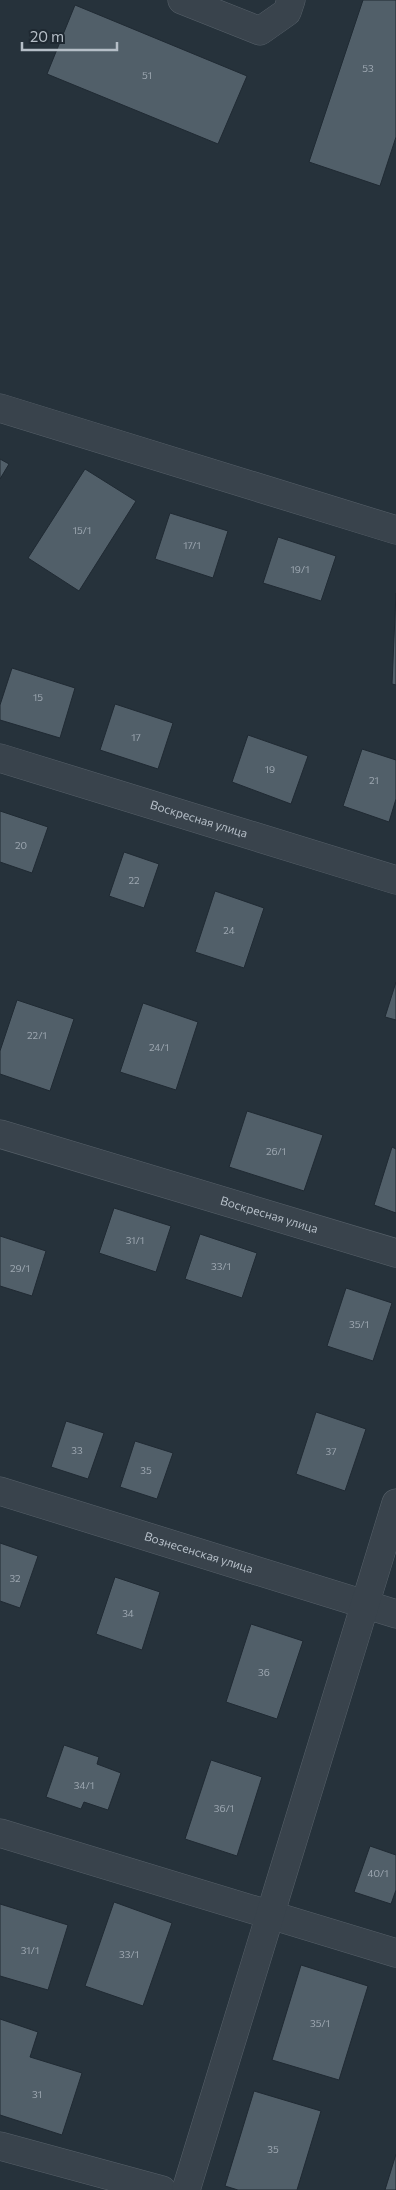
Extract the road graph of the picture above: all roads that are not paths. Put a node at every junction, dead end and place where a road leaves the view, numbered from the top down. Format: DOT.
graph roads {
  1 [pos="182,0"];
  2 [pos="291,0"];
  3 [pos="0,408"];
  4 [pos="396,530"];
  5 [pos="0,758"];
  6 [pos="396,880"];
  7 [pos="0,1134"];
  8 [pos="396,1253"];
  9 [pos="0,1491"];
  10 [pos="396,1504"];
  11 [pos="367,1604"];
  12 [pos="396,1614"];
  13 [pos="0,1833"];
  14 [pos="269,1914"];
  15 [pos="396,1954"];
  16 [pos="0,2146"];
  17 [pos="162,2190"];
  18 [pos="186,2190"];
  1 -- 2 [label="street"];
  3 -- 4 [label="street"];
  5 -- 6 [label="street, Воскресная улица"];
  7 -- 8 [label="street, Воскресная улица"];
  9 -- 11 [label="street, Вознесенская улица"];
  10 -- 11 [label="street"];
  11 -- 12 [label="street, Вознесенская улица"];
  11 -- 14 [label="street"];
  13 -- 14 [label="street"];
  14 -- 15 [label="street"];
  14 -- 18 [label="street"];
  16 -- 17 [label="street"];
}
